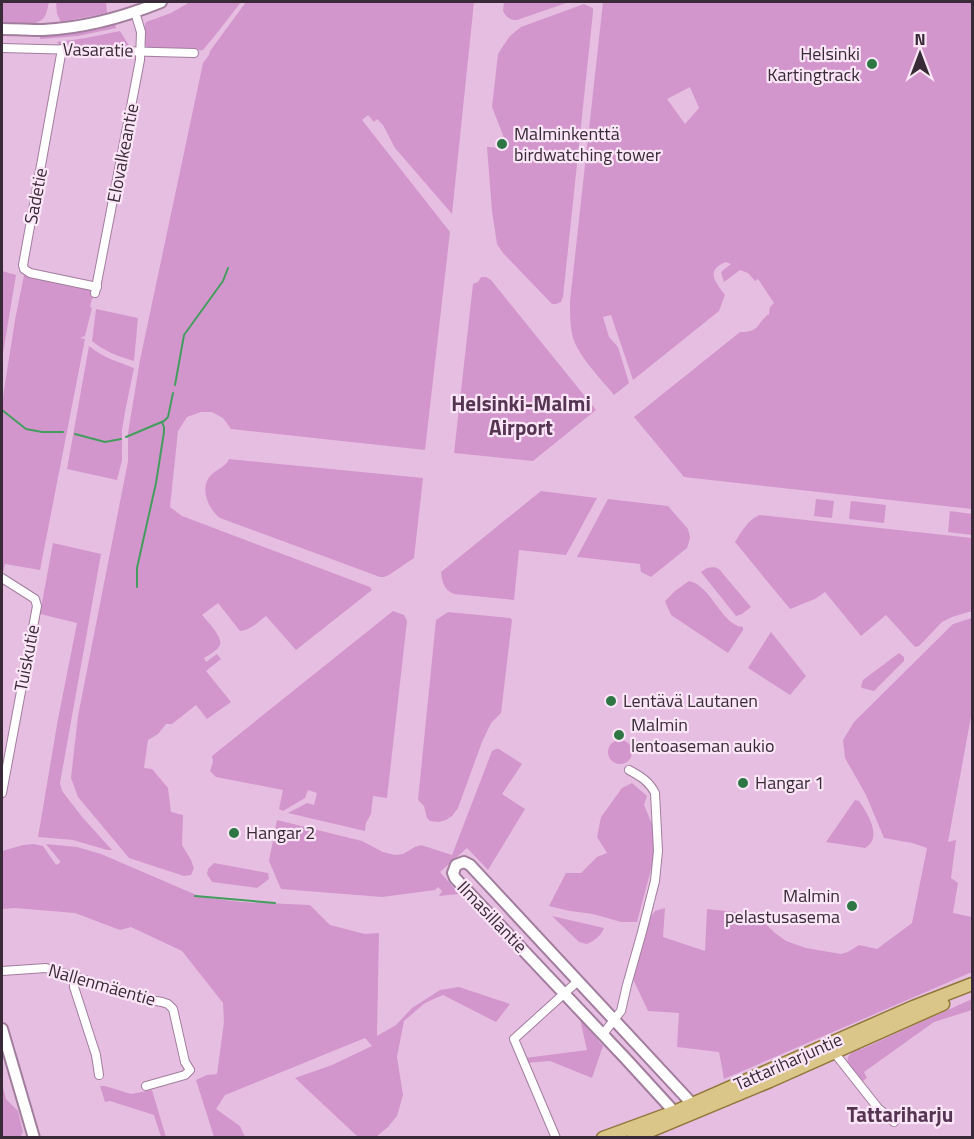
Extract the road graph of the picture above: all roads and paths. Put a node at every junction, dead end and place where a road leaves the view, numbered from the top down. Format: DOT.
graph roads {
  1 [pos="161,2"];
  2 [pos="135,12"];
  3 [pos="2,29"];
  4 [pos="2,48"];
  5 [pos="62,49"];
  6 [pos="141,51"];
  7 [pos="194,53"];
  8 [pos="96,290"];
  9 [pos="2,578"];
  10 [pos="629,770"];
  11 [pos="2,793"];
  12 [pos="2,971"];
  13 [pos="74,977"];
  14 [pos="578,981"];
  15 [pos="972,984"];
  16 [pos="972,991"];
  17 [pos="565,993"];
  18 [pos="614,1020"];
  19 [pos="2,1029"];
  20 [pos="603,1034"];
  21 [pos="831,1049"];
  22 [pos="99,1075"];
  23 [pos="146,1086"];
  24 [pos="695,1108"];
  25 [pos="677,1115"];
  26 [pos="894,1122"];
  27 [pos="34,1137"];
  28 [pos="556,1137"];
  29 [pos="603,1137"];
  30 [pos="633,1137"];
  1 -- 2 [label="main road"];
  2 -- 3 [label="main road"];
  2 -- 6 [label="street, Elovalkeantie"];
  4 -- 5 [label="street, Vasaratie"];
  5 -- 6 [label="street, Vasaratie"];
  5 -- 8 [label="street, Sadetie"];
  6 -- 7 [label="street, Vasaratie"];
  6 -- 8 [label="street, Elovalkeantie"];
  9 -- 11 [label="street, Tuiskutie"];
  10 -- 18 [label="street"];
  12 -- 13 [label="street, Nallenmäentie"];
  13 -- 22 [label="street"];
  13 -- 23 [label="street, Nallenmäentie"];
  14 -- 17 [label="street"];
  14 -- 17 [label="main road, Ilmasillantie"];
  14 -- 18 [label="main road, Ilmasillantie"];
  15 -- 21 [label="main road, Tattariharjuntie"];
  16 -- 21 [label="main road, Tattariharjuntie"];
  17 -- 20 [label="main road, Ilmasillantie"];
  17 -- 28 [label="street"];
  18 -- 20 [label="street"];
  18 -- 24 [label="main road, Ilmasillantie"];
  19 -- 27 [label="main road"];
  20 -- 25 [label="main road, Ilmasillantie"];
  21 -- 24 [label="main road, Tattariharjuntie"];
  21 -- 26 [label="street"];
  24 -- 25 [label="main road, Tattariharjuntie"];
  25 -- 29 [label="main road, Tattariharjuntie"];
  25 -- 30 [label="main road, Tattariharjuntie"];
}
